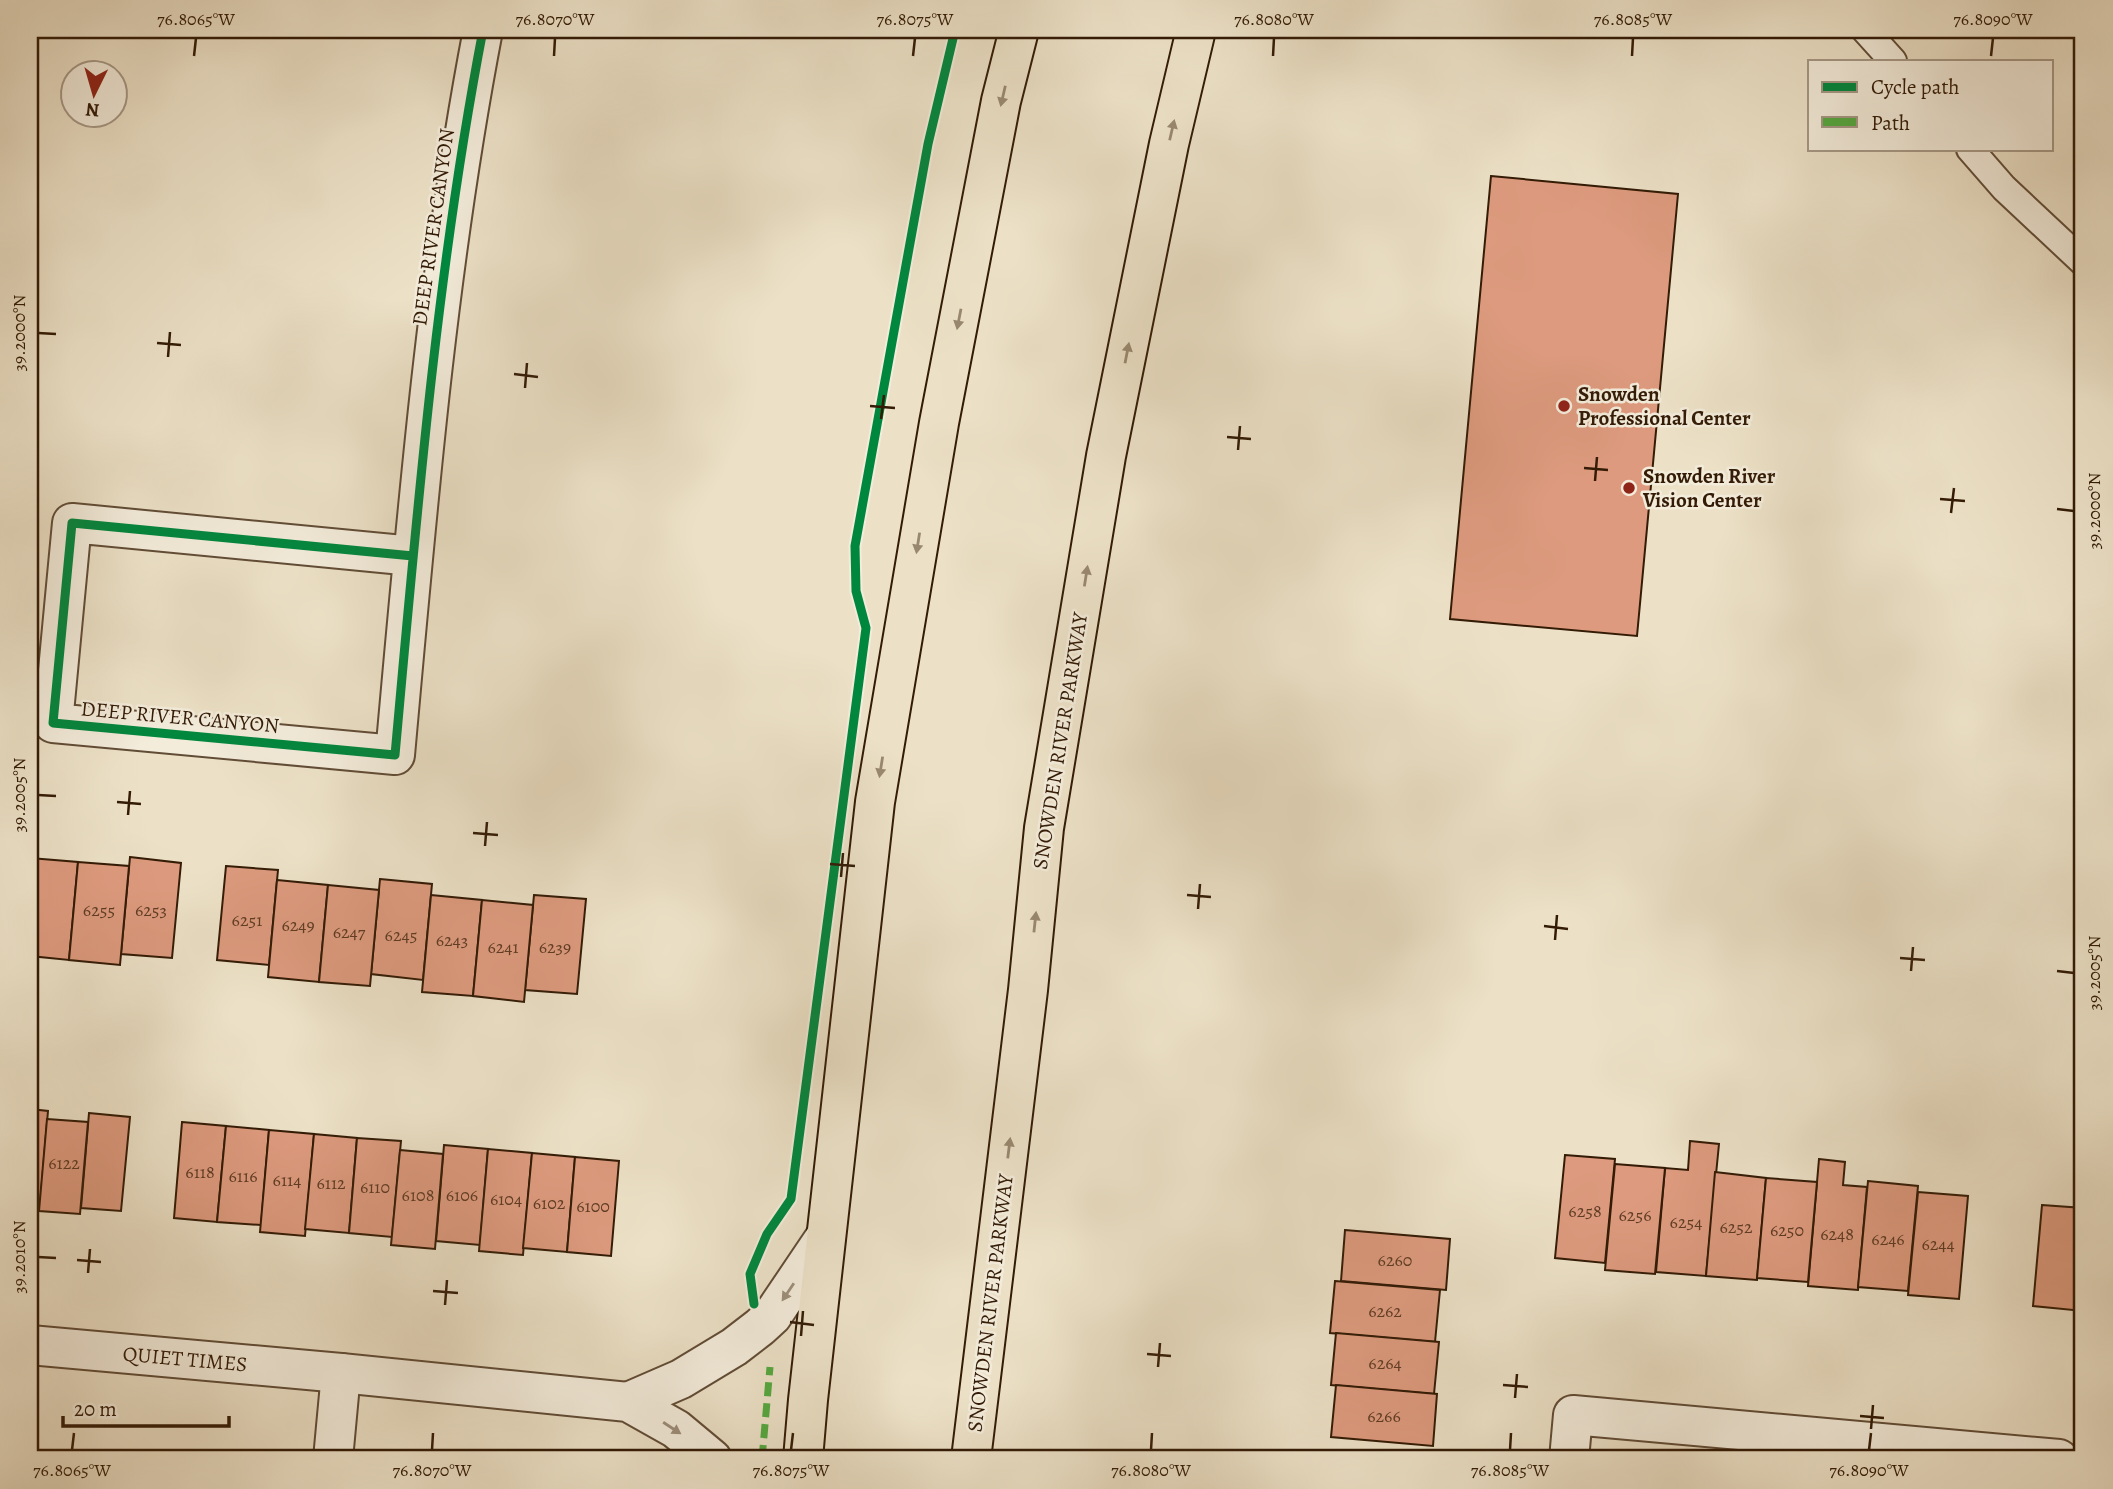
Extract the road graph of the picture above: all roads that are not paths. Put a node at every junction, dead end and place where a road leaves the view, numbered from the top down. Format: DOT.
graph roads {
  1 [pos="483,30"];
  2 [pos="1020,30"];
  3 [pos="1196,30"];
  4 [pos="1865,30"];
  5 [pos="1892,60"];
  6 [pos="1971,150"];
  7 [pos="2083,262"];
  8 [pos="413,556"];
  9 [pos="827,1236"];
  10 [pos="30,1345"];
  11 [pos="341,1373"];
  12 [pos="628,1402"];
  13 [pos="333,1459"];
  14 [pos="712,1459"];
  15 [pos="803,1459"];
  16 [pos="971,1459"];
  17 [pos="1569,1459"];
  18 [pos="2059,1459"];
  1 -- 8 [label="street, DEEP RIVER CANYON"];
  2 -- 9 [label="main road, one-way"];
  16 -- 3 [label="main road, SNOWDEN RIVER PARKWAY, one-way"];
  4 -- 5 [label="lane"];
  6 -- 7 [label="lane"];
  8 -- 8 [label="street, DEEP RIVER CANYON"];
  9 -- 12 [label="street, one-way"];
  9 -- 15 [label="main road"];
  10 -- 11 [label="street, QUIET TIMES"];
  11 -- 12 [label="street, QUIET TIMES"];
  11 -- 13 [label="street"];
  12 -- 14 [label="street, QUIET TIMES, one-way"];
  17 -- 18 [label="street"];
}
